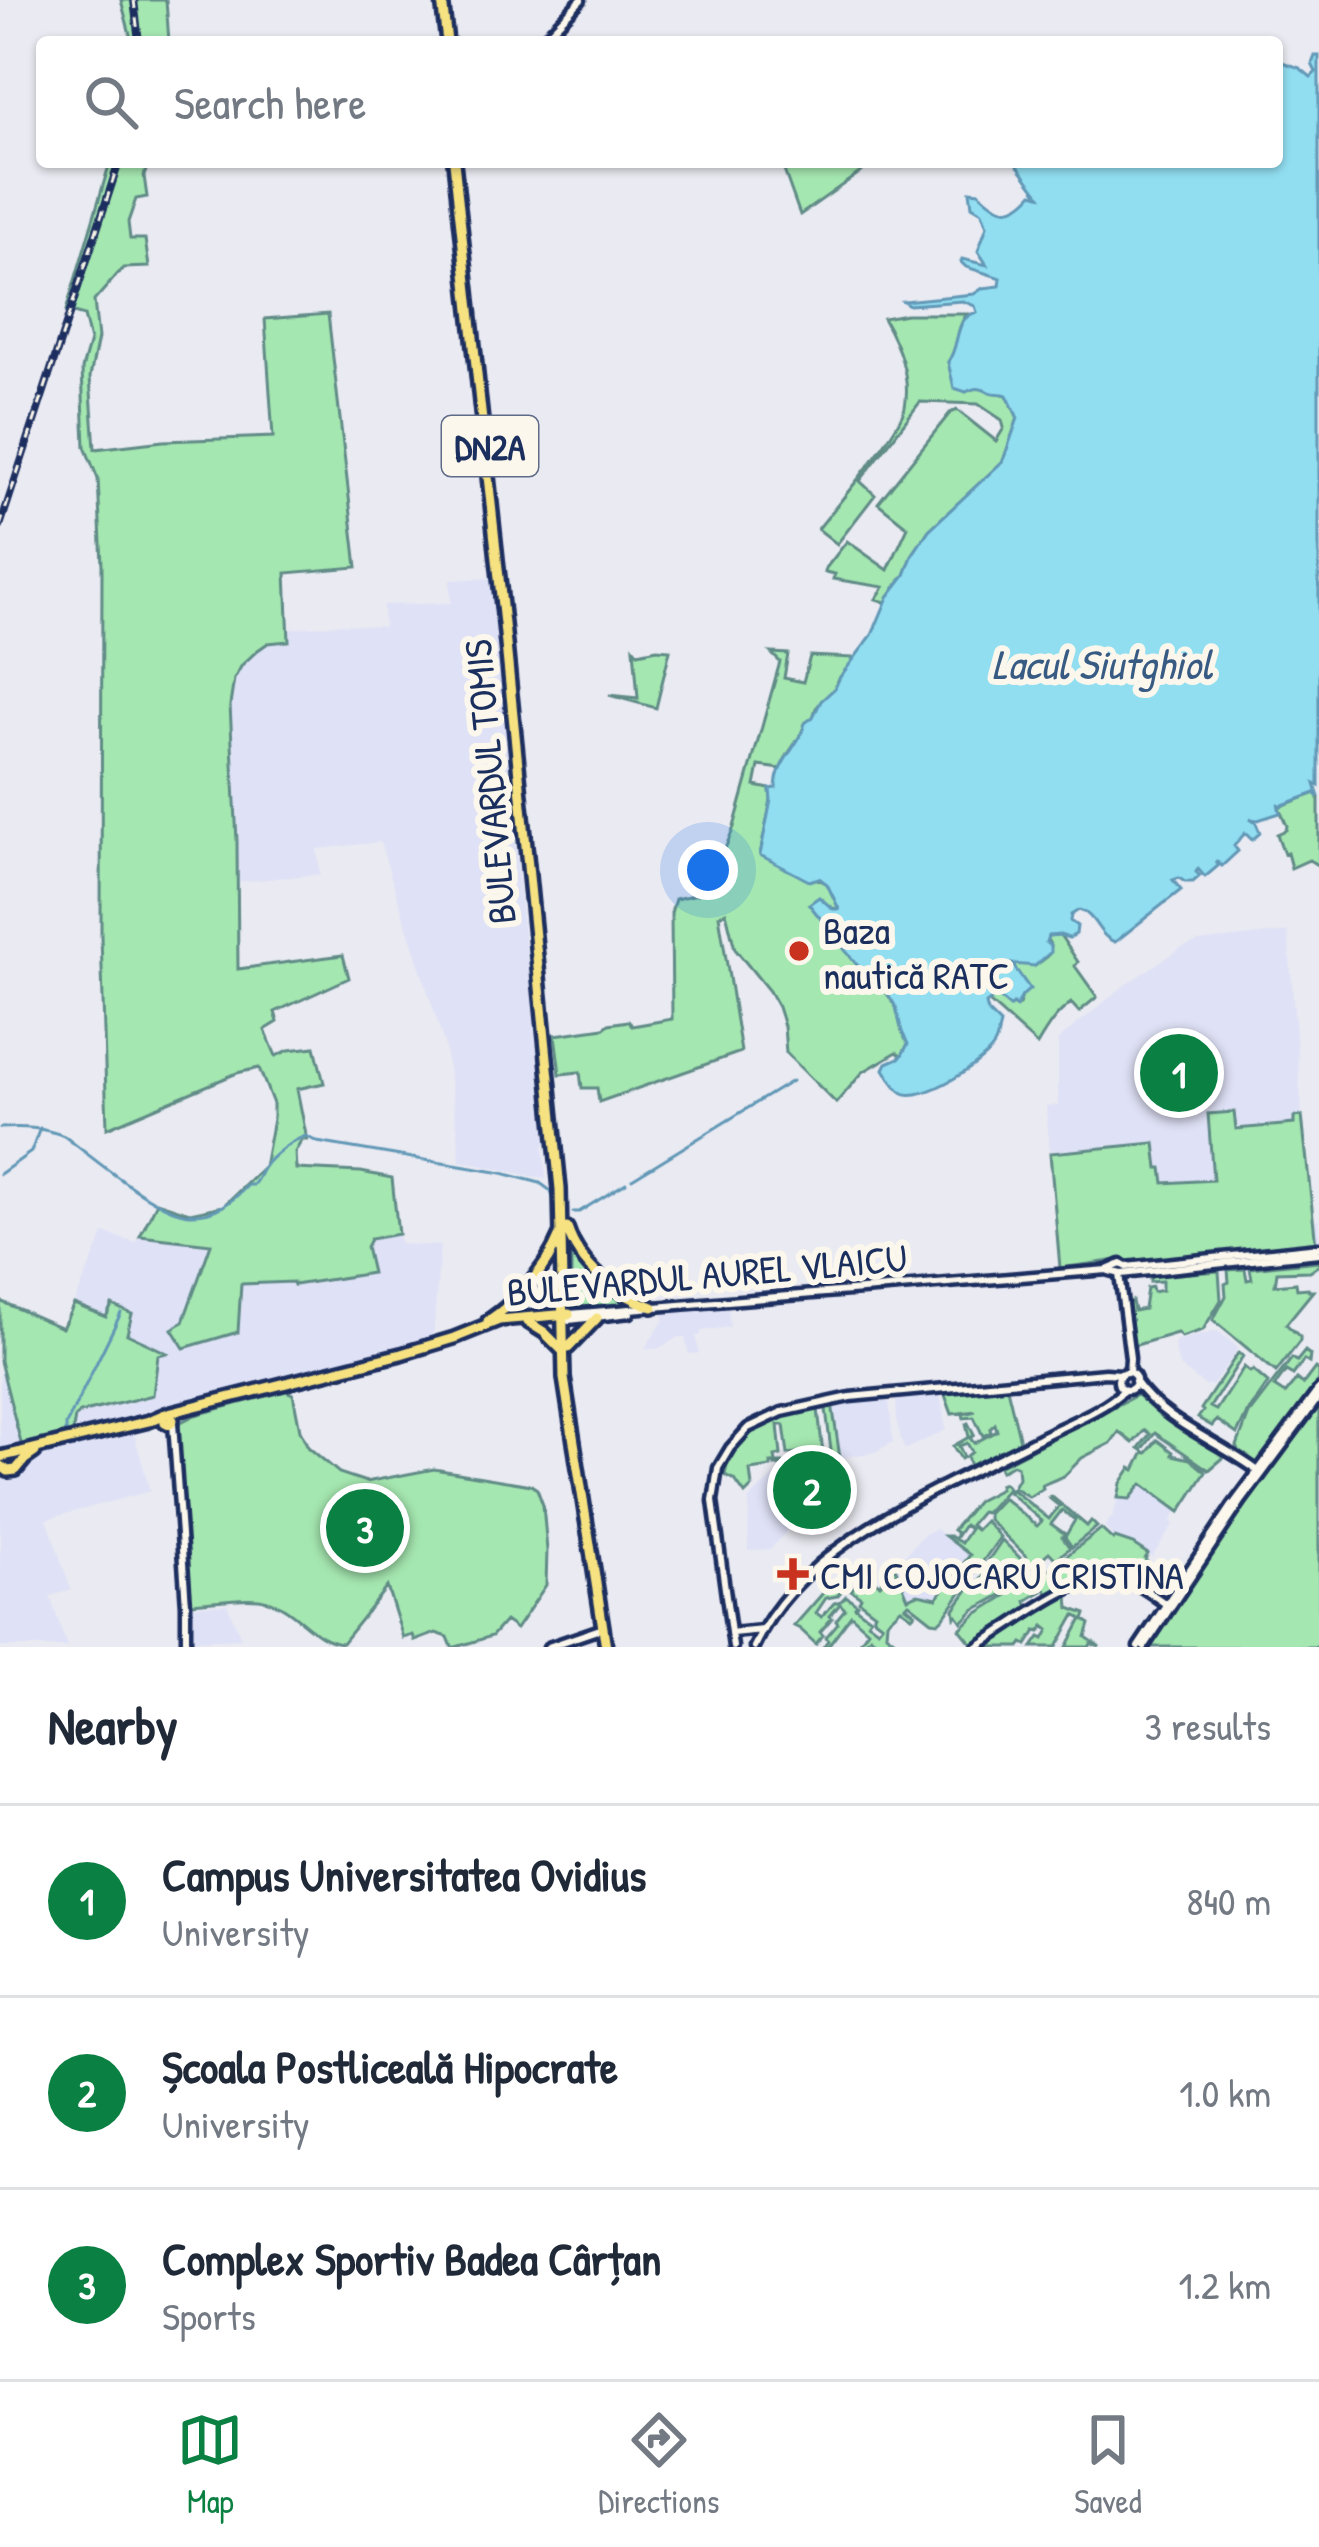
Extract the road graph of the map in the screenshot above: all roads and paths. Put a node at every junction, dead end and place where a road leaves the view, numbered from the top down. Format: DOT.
graph roads {
  1 [pos="440,0"];
  2 [pos="581,0"];
  3 [pos="443,36"];
  4 [pos="546,36"];
  5 [pos="458,168"];
  6 [pos="565,1228"];
  7 [pos="1319,1250"];
  8 [pos="1122,1271"];
  9 [pos="652,1307"];
  10 [pos="566,1318"];
  11 [pos="597,1318"];
  12 [pos="528,1322"];
  13 [pos="466,1334"];
  14 [pos="565,1350"];
  15 [pos="1123,1376"];
  16 [pos="1135,1382"];
  17 [pos="1127,1390"];
  18 [pos="1142,1393"];
  19 [pos="1319,1393"];
  20 [pos="168,1419"];
  21 [pos="57,1444"];
  22 [pos="5,1460"];
  23 [pos="1258,1471"];
  24 [pos="1166,1604"];
  25 [pos="603,1628"];
  26 [pos="763,1630"];
  27 [pos="731,1633"];
  28 [pos="186,1647"];
  29 [pos="548,1647"];
  30 [pos="606,1647"];
  31 [pos="734,1647"];
  32 [pos="754,1647"];
  33 [pos="977,1647"];
  34 [pos="1141,1647"];
  1 -- 3 [label="main road"];
  2 -- 4 [label="street"];
  5 -- 6 [label="main road, BULEVARDUL TOMIS / DN2A"];
  6 -- 9 [label="main road"];
  6 -- 10 [label="main road, BULEVARDUL TOMIS / DN2A"];
  6 -- 13 [label="main road"];
  7 -- 8 [label="street, BULEVARDUL AUREL VLAICU"];
  8 -- 9 [label="street, BULEVARDUL AUREL VLAICU"];
  8 -- 11 [label="street, BULEVARDUL AUREL VLAICU"];
  8 -- 15 [label="street"];
  9 -- 10 [label="street, BULEVARDUL AUREL VLAICU"];
  10 -- 11 [label="street, BULEVARDUL AUREL VLAICU"];
  10 -- 12 [label="main road, BULEVARDUL AUREL VLAICU"];
  10 -- 13 [label="main road, BULEVARDUL AUREL VLAICU"];
  10 -- 14 [label="main road, BULEVARDUL TOMIS / DN2A"];
  11 -- 14 [label="main road"];
  12 -- 14 [label="main road"];
  12 -- 20 [label="main road, BULEVARDUL AUREL VLAICU"];
  13 -- 20 [label="main road, BULEVARDUL AUREL VLAICU"];
  14 -- 25 [label="main road, BULEVARDUL TOMIS / DN2A"];
  15 -- 16 [label="street"];
  15 -- 17 [label="street"];
  15 -- 27 [label="street"];
  16 -- 17 [label="street"];
  16 -- 18 [label="street"];
  17 -- 18 [label="street"];
  17 -- 26 [label="street"];
  18 -- 23 [label="street"];
  19 -- 23 [label="street"];
  19 -- 34 [label="street"];
  20 -- 21 [label="main road, BULEVARDUL AUREL VLAICU"];
  20 -- 28 [label="street"];
  21 -- 22 [label="main road, BULEVARDUL AUREL VLAICU"];
  21 -- 22 [label="main road, BULEVARDUL AUREL VLAICU"];
  23 -- 24 [label="street"];
  24 -- 33 [label="street"];
  24 -- 34 [label="street"];
  25 -- 29 [label="street"];
  25 -- 30 [label="main road, BULEVARDUL TOMIS / DN2A"];
  26 -- 27 [label="street"];
  26 -- 32 [label="street"];
  27 -- 31 [label="street"];
}
